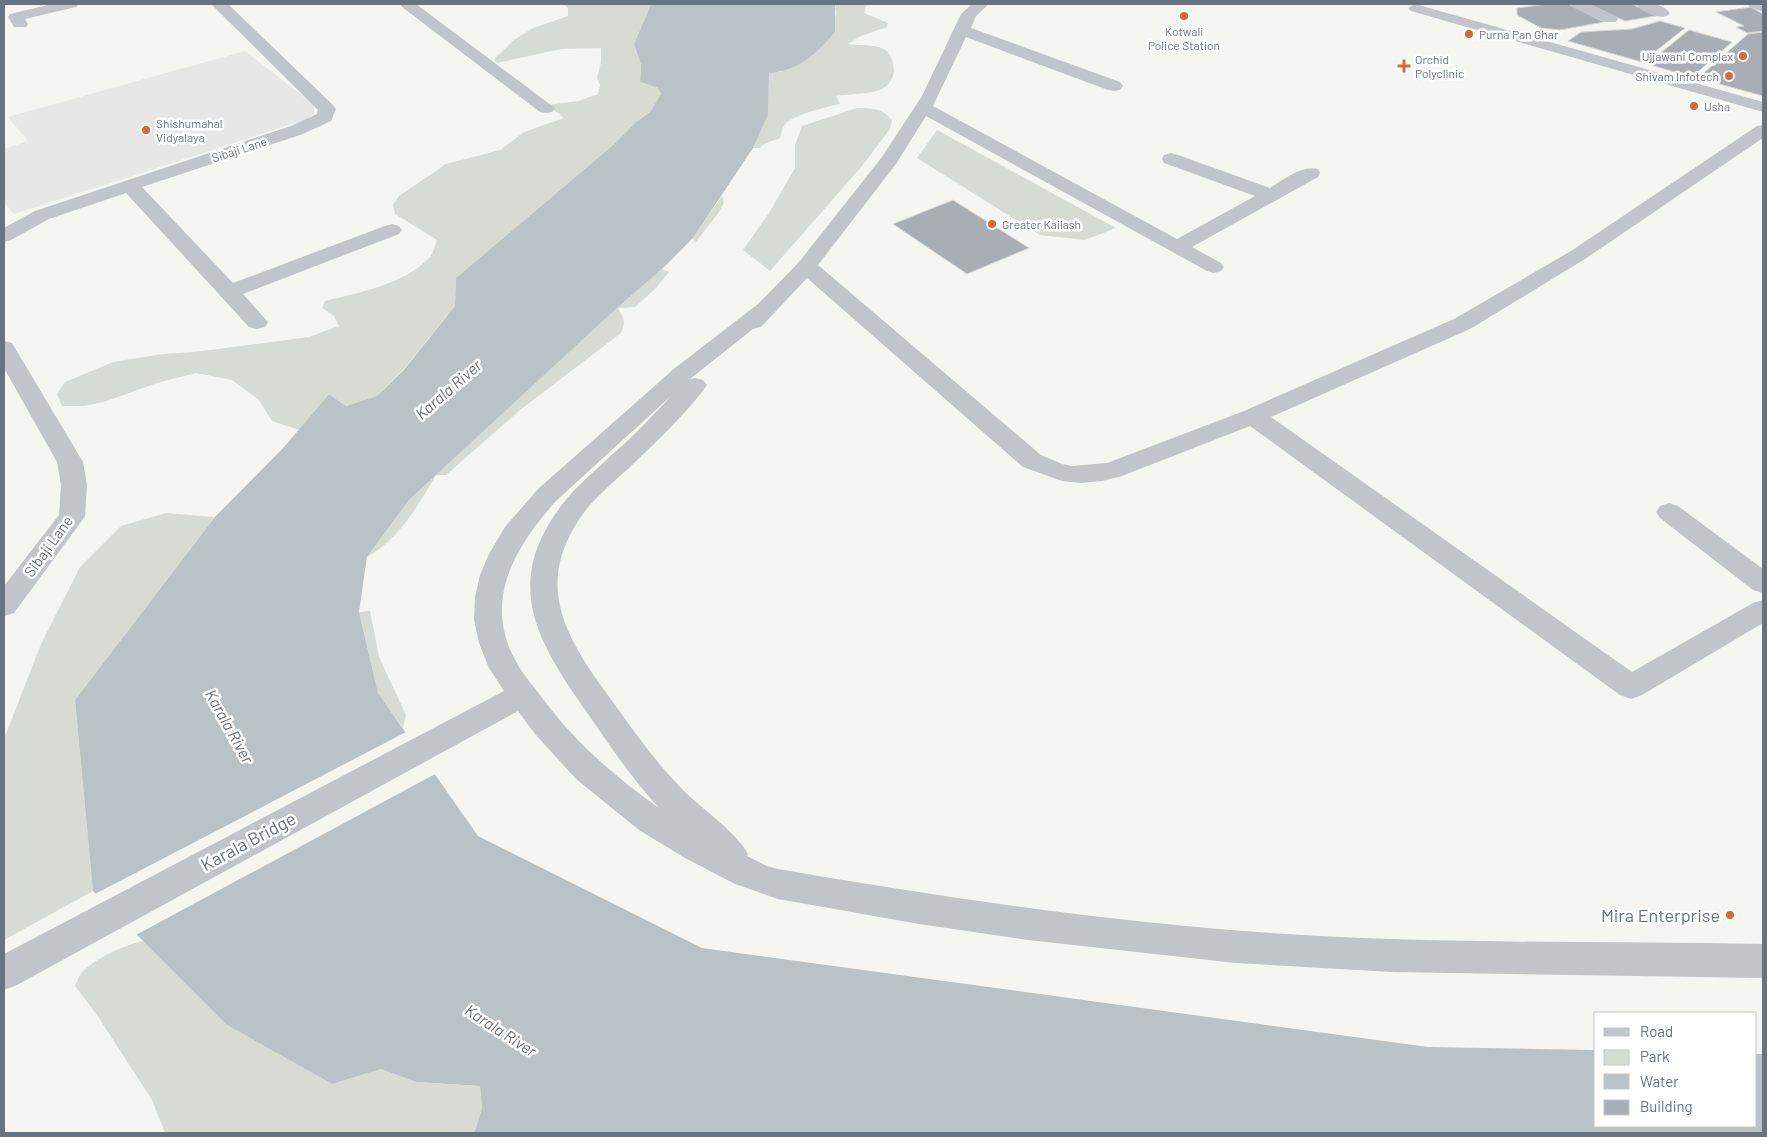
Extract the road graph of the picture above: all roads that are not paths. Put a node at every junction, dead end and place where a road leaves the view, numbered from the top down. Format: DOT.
graph roads {
  1 [pos="72,4"];
  2 [pos="219,4"];
  3 [pos="407,4"];
  4 [pos="981,4"];
  5 [pos="1433,4"];
  6 [pos="1578,4"];
  7 [pos="1644,4"];
  8 [pos="1755,4"];
  9 [pos="1420,5"];
  10 [pos="1465,7"];
  11 [pos="1763,7"];
  12 [pos="1662,13"];
  13 [pos="1610,19"];
  14 [pos="20,24"];
  15 [pos="1479,26"];
  16 [pos="962,30"];
  17 [pos="1114,86"];
  18 [pos="1763,107"];
  19 [pos="546,108"];
  20 [pos="924,108"];
  21 [pos="1763,130"];
  22 [pos="1171,160"];
  23 [pos="1311,173"];
  24 [pos="129,185"];
  25 [pos="1271,196"];
  26 [pos="392,230"];
  27 [pos="4,236"];
  28 [pos="1177,247"];
  29 [pos="806,266"];
  30 [pos="1214,267"];
  31 [pos="229,292"];
  32 [pos="764,309"];
  33 [pos="257,322"];
  34 [pos="4,348"];
  35 [pos="1253,416"];
  36 [pos="1669,512"];
  37 [pos="1763,583"];
  38 [pos="4,606"];
  39 [pos="1763,610"];
  40 [pos="524,695"];
  41 [pos="763,880"];
  42 [pos="1763,962"];
  43 [pos="4,973"];
  1 -- 14 [label="street"];
  2 -- 24 [label="street, Sibaji Lane"];
  3 -- 19 [label="street"];
  4 -- 16 [label="street"];
  5 -- 9 [label="street"];
  6 -- 13 [label="street"];
  7 -- 12 [label="street"];
  8 -- 11 [label="street"];
  9 -- 15 [label="street"];
  10 -- 15 [label="street"];
  15 -- 18 [label="street"];
  16 -- 17 [label="street"];
  16 -- 20 [label="street"];
  20 -- 28 [label="street"];
  20 -- 29 [label="street"];
  21 -- 35 [label="street"];
  22 -- 25 [label="street"];
  23 -- 25 [label="street"];
  24 -- 27 [label="street, Sibaji Lane"];
  24 -- 31 [label="street"];
  25 -- 28 [label="street"];
  26 -- 31 [label="street"];
  28 -- 30 [label="street"];
  29 -- 32 [label="street"];
  29 -- 35 [label="street"];
  31 -- 33 [label="street"];
  32 -- 40 [label="street"];
  32 -- 41 [label="street"];
  34 -- 38 [label="street, Sibaji Lane"];
  35 -- 39 [label="street"];
  36 -- 37 [label="street"];
  40 -- 41 [label="street"];
  40 -- 43 [label="street, Karala Bridge"];
  41 -- 42 [label="street"];
}
